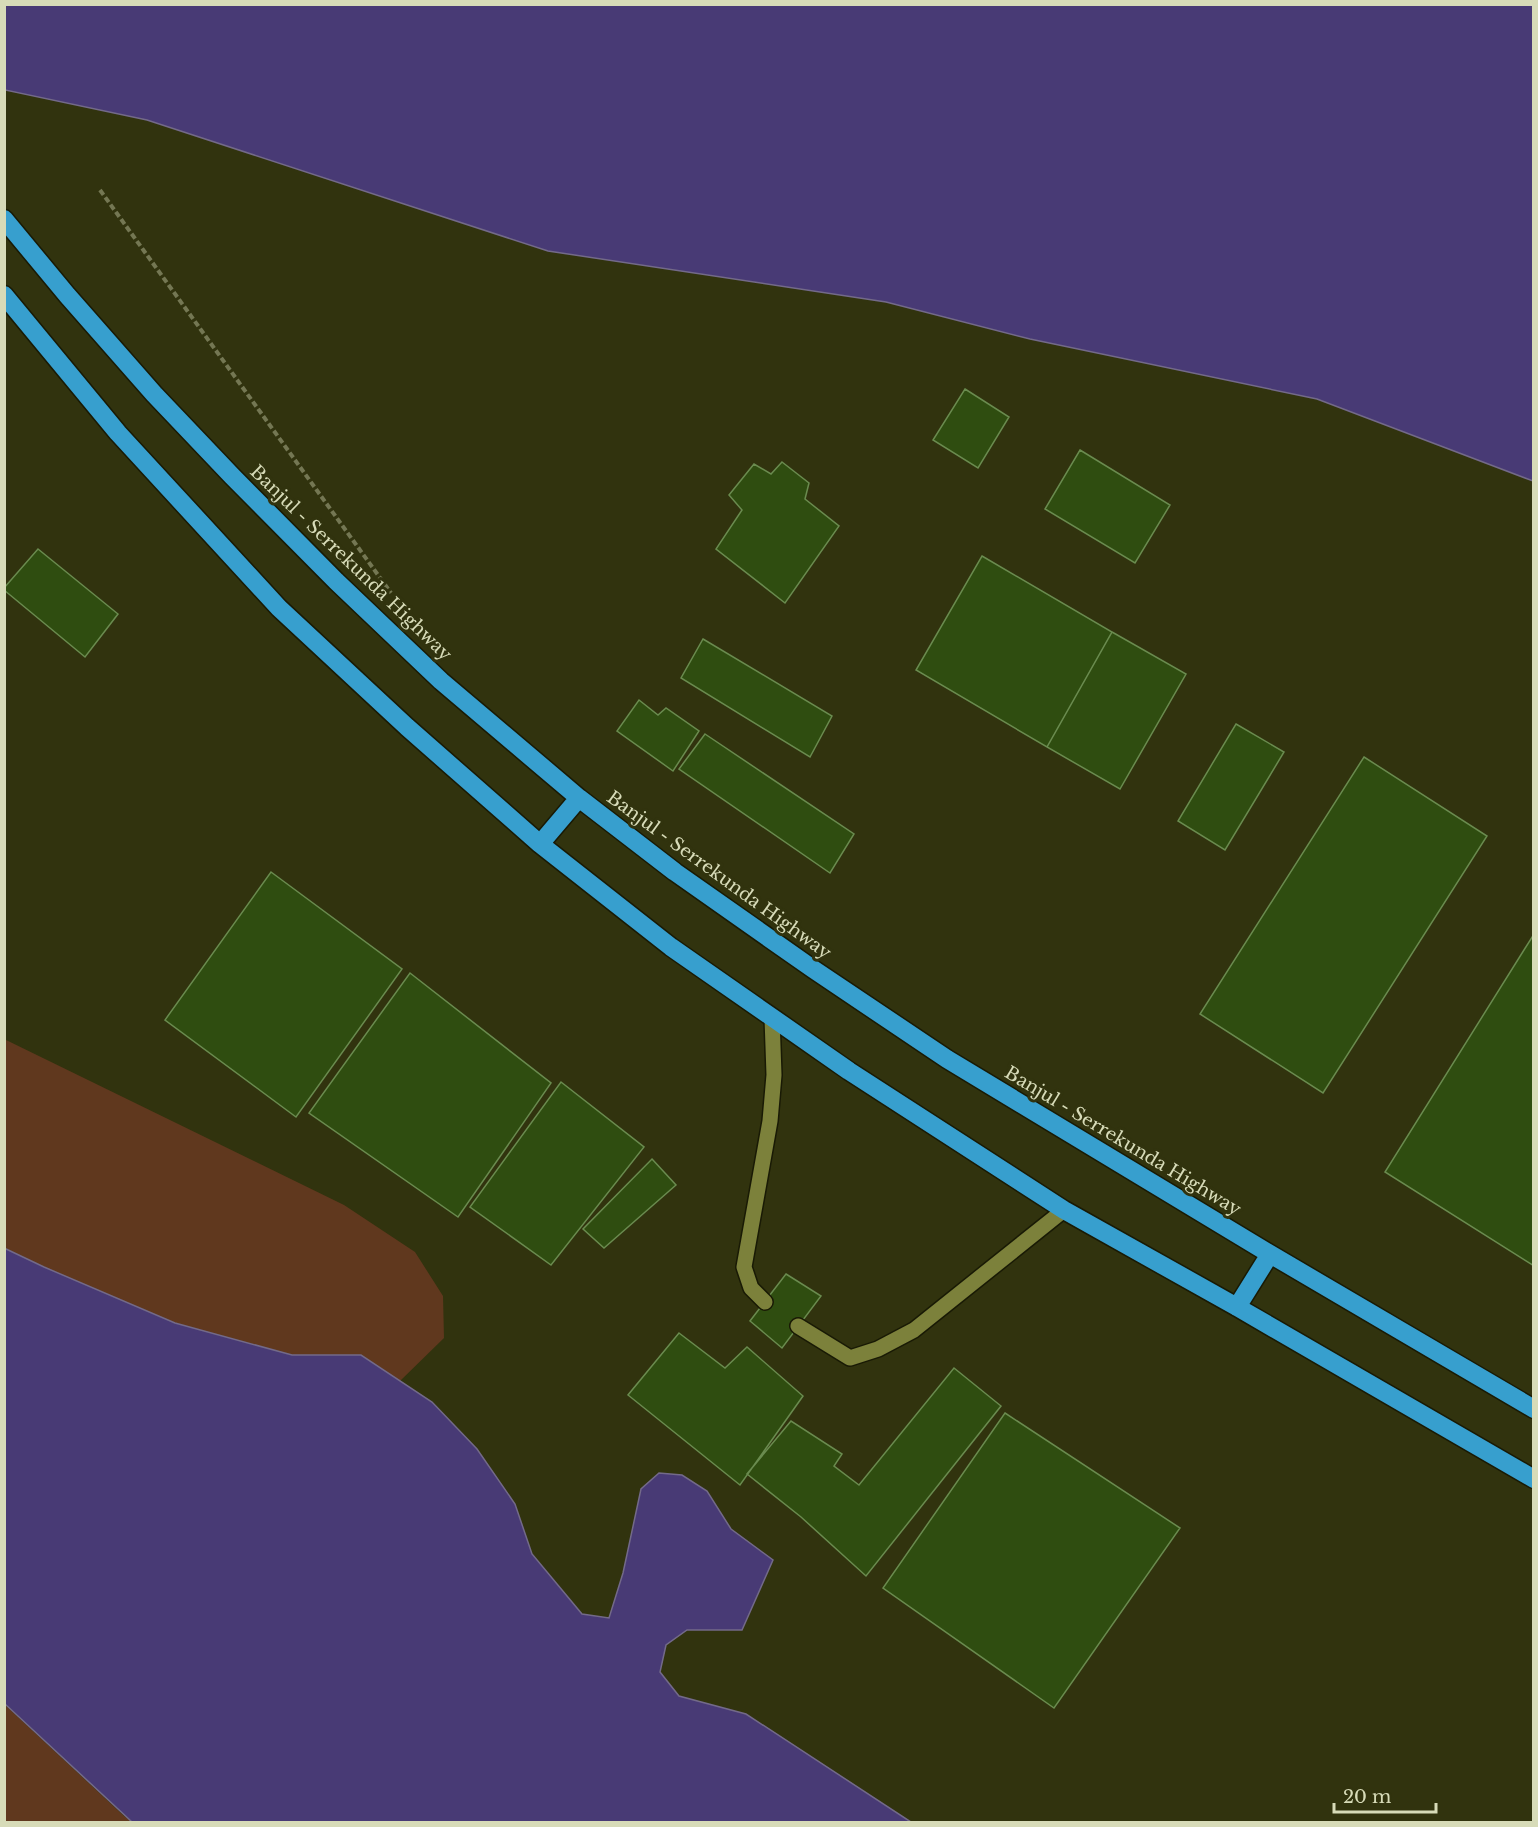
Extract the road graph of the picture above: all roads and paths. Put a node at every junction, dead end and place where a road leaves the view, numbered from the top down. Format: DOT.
graph roads {
  1 [pos="100,190"];
  2 [pos="4,219"];
  3 [pos="4,295"];
  4 [pos="392,595"];
  5 [pos="579,798"];
  6 [pos="540,843"];
  7 [pos="772,1018"];
  8 [pos="1064,1210"];
  9 [pos="1270,1254"];
  10 [pos="765,1302"];
  11 [pos="1237,1307"];
  12 [pos="798,1326"];
  13 [pos="1533,1409"];
  14 [pos="1533,1479"];
  1 -- 4 [label="path"];
  2 -- 5 [label="highway, Banjul - Serrekunda Highway"];
  3 -- 6 [label="highway"];
  5 -- 6 [label="highway"];
  5 -- 9 [label="highway, Banjul - Serrekunda Highway"];
  6 -- 7 [label="highway"];
  7 -- 8 [label="highway"];
  7 -- 10 [label="lane"];
  8 -- 11 [label="highway"];
  8 -- 12 [label="lane"];
  9 -- 11 [label="highway"];
  9 -- 13 [label="highway, Banjul - Serrekunda Highway"];
  11 -- 14 [label="highway"];
}
